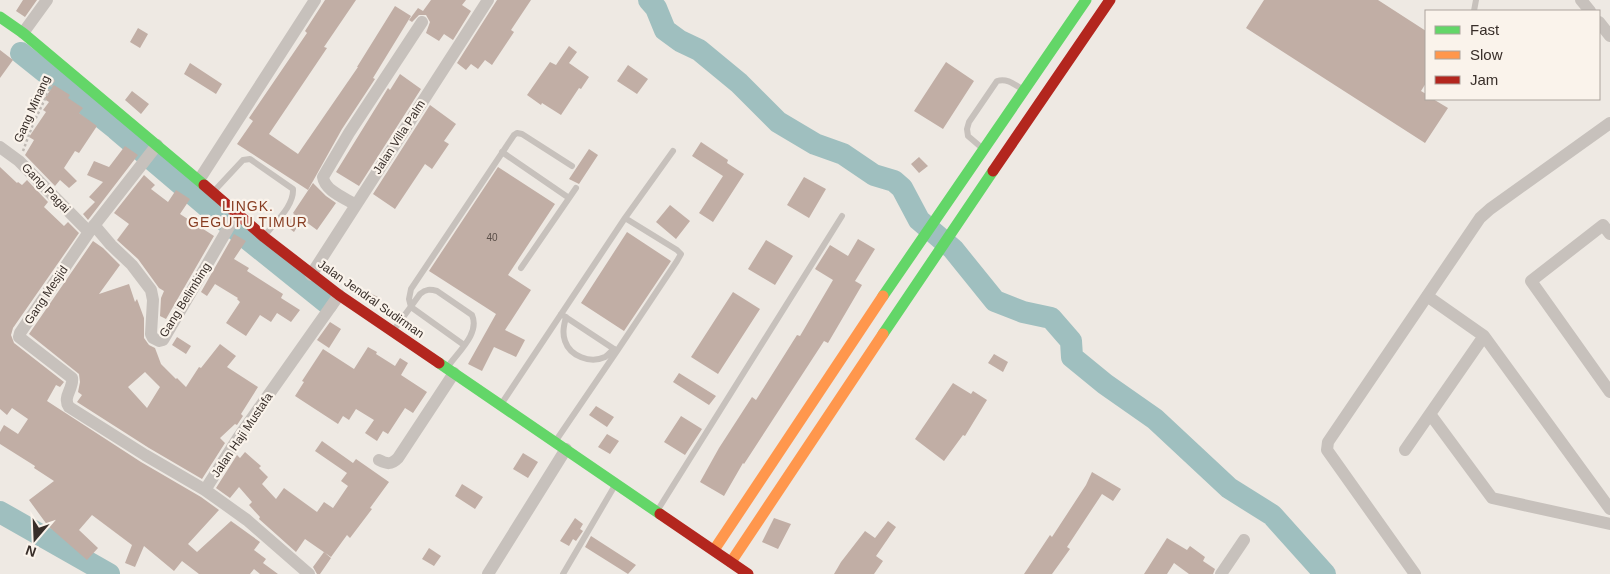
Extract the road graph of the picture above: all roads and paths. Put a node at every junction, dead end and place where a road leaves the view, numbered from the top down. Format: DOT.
graph roads {
  1 [pos="47,0"];
  2 [pos="315,0"];
  3 [pos="488,0"];
  4 [pos="1086,0"];
  5 [pos="1110,0"];
  6 [pos="1581,0"];
  7 [pos="1589,10"];
  8 [pos="0,17"];
  9 [pos="422,22"];
  10 [pos="1600,23"];
  11 [pos="23,34"];
  12 [pos="1610,36"];
  13 [pos="61,65"];
  14 [pos="1024,90"];
  15 [pos="1610,123"];
  16 [pos="157,145"];
  17 [pos="0,147"];
  18 [pos="983,149"];
  19 [pos="673,151"];
  20 [pos="502,152"];
  21 [pos="20,161"];
  22 [pos="572,166"];
  23 [pos="199,180"];
  24 [pos="576,188"];
  25 [pos="212,192"];
  26 [pos="569,198"];
  27 [pos="356,205"];
  28 [pos="237,213"];
  29 [pos="842,216"];
  30 [pos="626,218"];
  31 [pos="92,228"];
  32 [pos="1610,234"];
  33 [pos="264,236"];
  34 [pos="521,268"];
  35 [pos="311,275"];
  36 [pos="338,295"];
  37 [pos="1427,296"];
  38 [pos="411,307"];
  39 [pos="564,316"];
  40 [pos="393,332"];
  41 [pos="1484,336"];
  42 [pos="464,344"];
  43 [pos="616,350"];
  44 [pos="450,371"];
  45 [pos="1610,392"];
  46 [pos="501,404"];
  47 [pos="1430,414"];
  48 [pos="560,445"];
  49 [pos="1405,450"];
  50 [pos="379,460"];
  51 [pos="616,483"];
  52 [pos="205,490"];
  53 [pos="1610,509"];
  54 [pos="657,511"];
  55 [pos="1610,524"];
  56 [pos="1244,540"];
  57 [pos="714,550"];
  58 [pos="731,562"];
  59 [pos="309,574"];
  60 [pos="488,574"];
  61 [pos="563,574"];
  62 [pos="748,574"];
  63 [pos="1221,574"];
  64 [pos="1415,574"];
  1 -- 11 [label="street"];
  2 -- 23 [label="street"];
  3 -- 27 [label="street, Jalan Villa Palm"];
  4 -- 14 [label="main road"];
  5 -- 58 [label="main road"];
  6 -- 7 [label="street"];
  8 -- 11 [label="main road, Jalan Jendral Sudirman"];
  9 -- 27 [label="street"];
  10 -- 12 [label="street"];
  11 -- 13 [label="main road, Jalan Jendral Sudirman"];
  13 -- 16 [label="main road, Jalan Jendral Sudirman"];
  13 -- 21 [label="path, Gang Minang"];
  14 -- 18 [label="main road"];
  14 -- 18 [label="lane"];
  15 -- 37 [label="street"];
  16 -- 23 [label="main road, Jalan Jendral Sudirman"];
  16 -- 31 [label="street, Gang Mesjid"];
  17 -- 21 [label="street, Gang Pagai"];
  18 -- 57 [label="main road"];
  19 -- 30 [label="lane"];
  20 -- 22 [label="lane"];
  20 -- 26 [label="lane"];
  20 -- 38 [label="lane"];
  21 -- 31 [label="street, Gang Pagai"];
  23 -- 25 [label="main road, Jalan Jendral Sudirman"];
  24 -- 26 [label="lane"];
  25 -- 28 [label="main road, Jalan Jendral Sudirman"];
  25 -- 33 [label="lane"];
  26 -- 34 [label="lane"];
  27 -- 35 [label="street, Jalan Villa Palm"];
  28 -- 31 [label="street, Gang Belimbing"];
  28 -- 33 [label="main road, Jalan Jendral Sudirman"];
  29 -- 54 [label="lane"];
  30 -- 39 [label="lane"];
  30 -- 43 [label="lane"];
  31 -- 52 [label="street, Gang Mesjid"];
  32 -- 45 [label="street"];
  33 -- 35 [label="main road, Jalan Jendral Sudirman"];
  35 -- 36 [label="main road, Jalan Jendral Sudirman"];
  36 -- 40 [label="main road, Jalan Jendral Sudirman"];
  36 -- 52 [label="street, Jalan Haji Mustafa"];
  37 -- 41 [label="street"];
  37 -- 64 [label="street"];
  38 -- 40 [label="lane"];
  38 -- 42 [label="lane"];
  38 -- 42 [label="lane"];
  39 -- 43 [label="lane"];
  39 -- 43 [label="lane"];
  39 -- 46 [label="lane"];
  40 -- 44 [label="main road, Jalan Jendral Sudirman"];
  41 -- 47 [label="street"];
  41 -- 53 [label="street"];
  42 -- 44 [label="lane"];
  43 -- 48 [label="lane"];
  44 -- 46 [label="main road, Jalan Jendral Sudirman"];
  44 -- 50 [label="street"];
  46 -- 48 [label="main road, Jalan Jendral Sudirman"];
  47 -- 49 [label="street"];
  47 -- 55 [label="street"];
  48 -- 51 [label="main road, Jalan Jendral Sudirman"];
  48 -- 60 [label="street"];
  51 -- 54 [label="main road, Jalan Jendral Sudirman"];
  51 -- 61 [label="lane"];
  52 -- 59 [label="street, Jalan Haji Mustafa"];
  54 -- 57 [label="main road, Jalan Jendral Sudirman"];
  56 -- 63 [label="street"];
  57 -- 58 [label="main road, Jalan Jendral Sudirman"];
  58 -- 62 [label="main road, Jalan Jendral Sudirman"];
}
